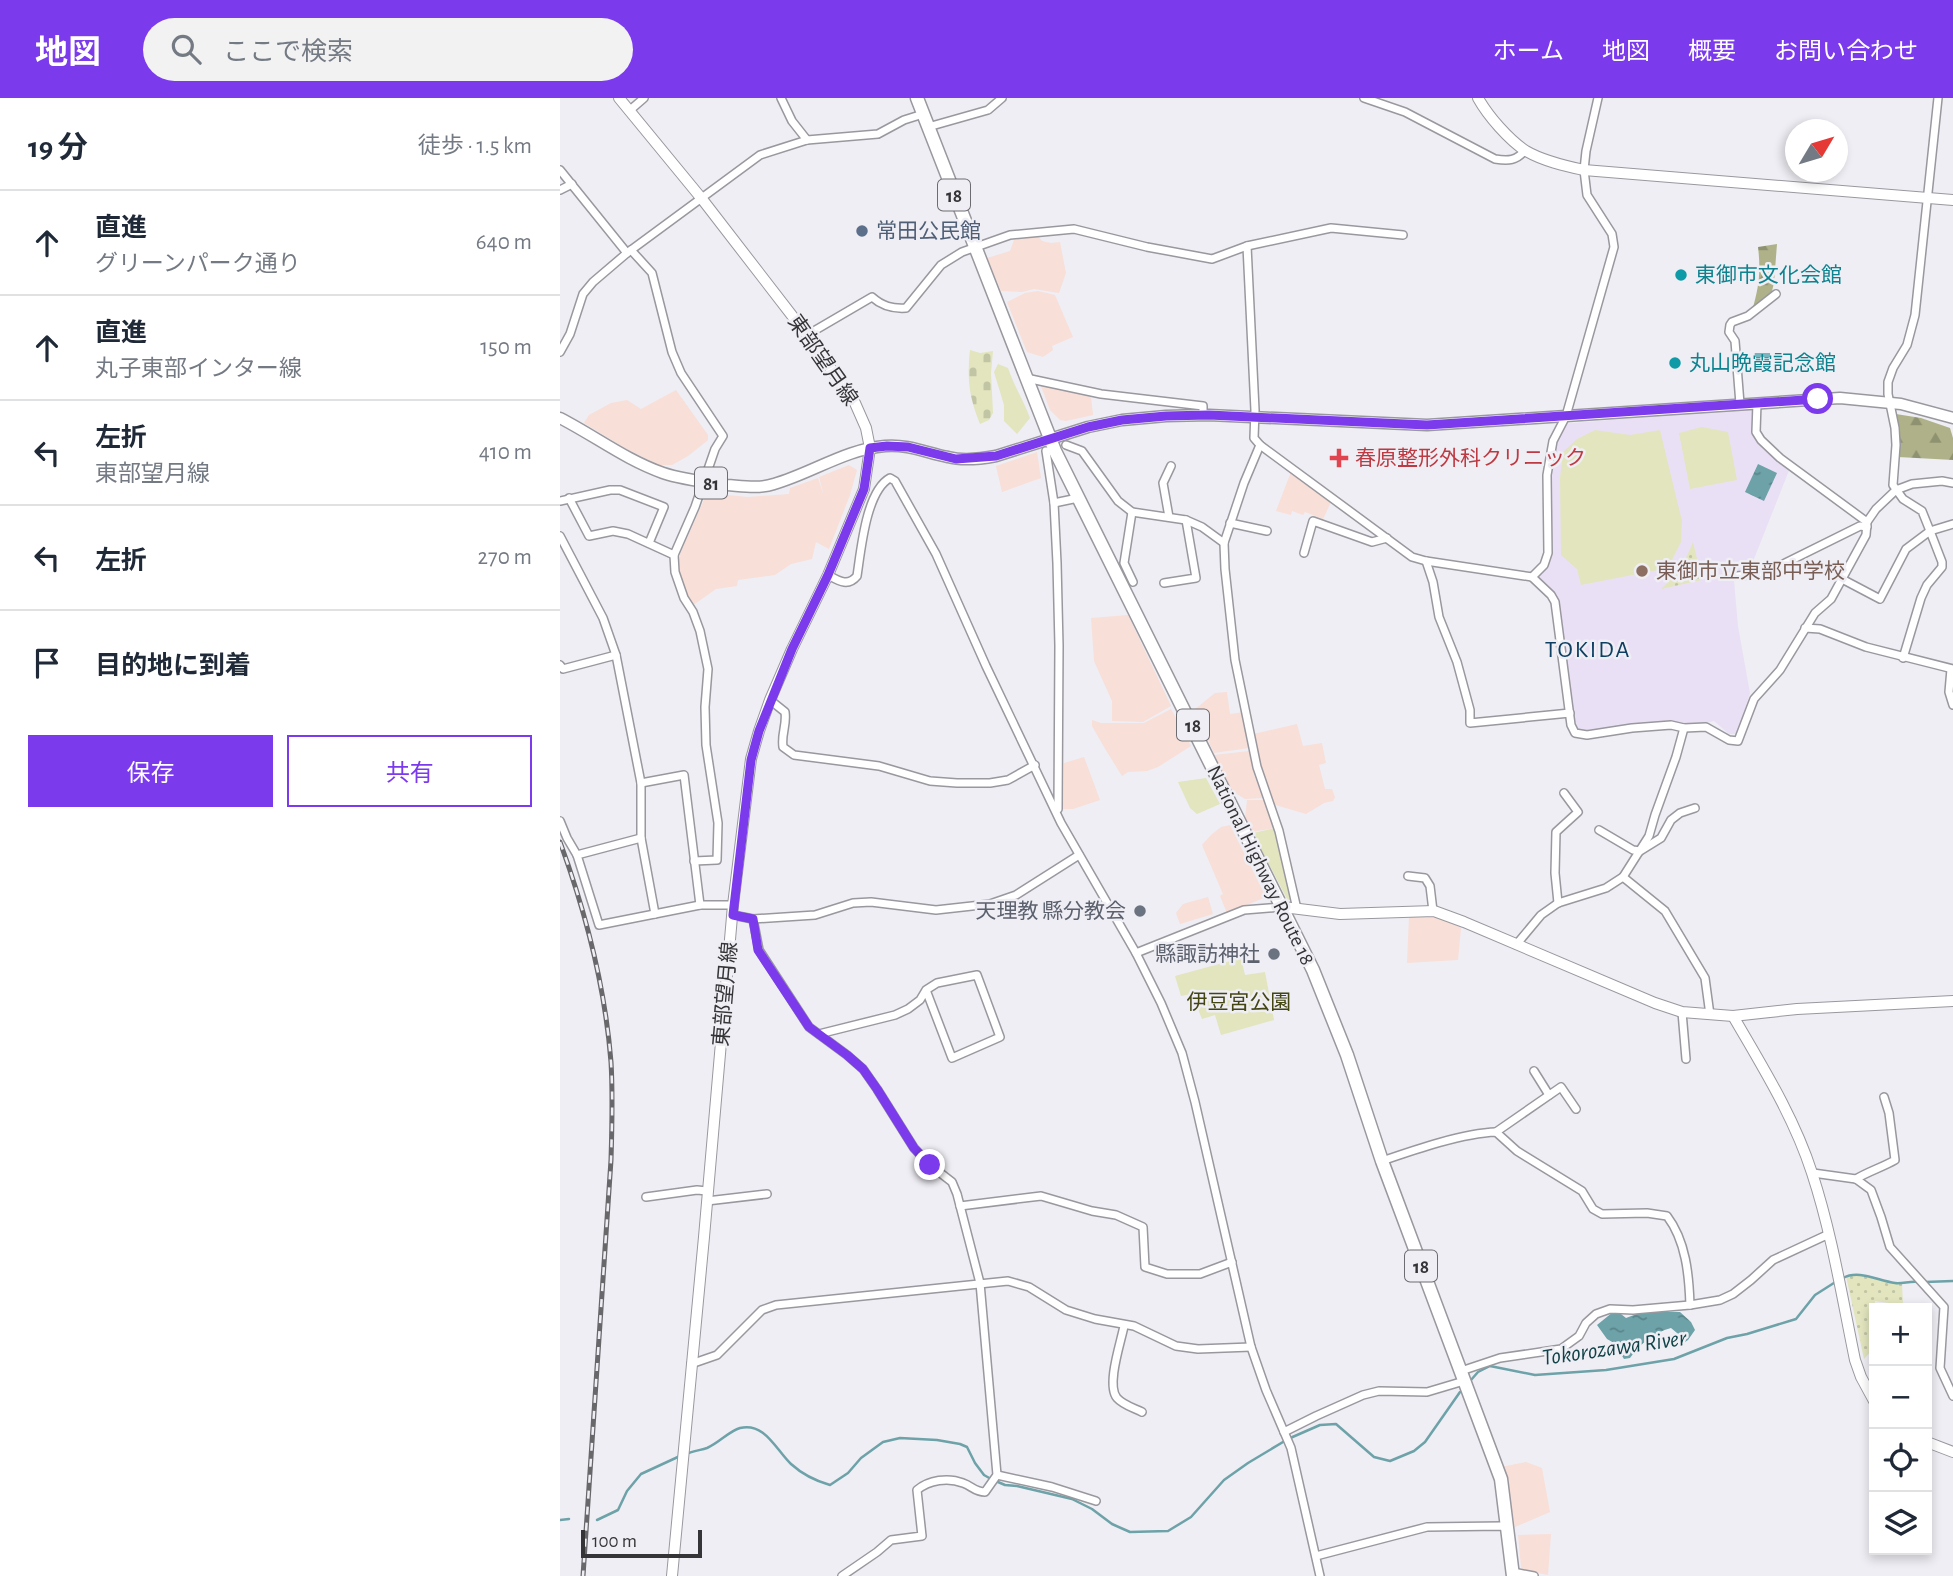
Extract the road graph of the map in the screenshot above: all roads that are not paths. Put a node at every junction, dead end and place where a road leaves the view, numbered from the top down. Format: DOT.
graph roads {
  1 [pos="619,98"];
  2 [pos="644,98"];
  3 [pos="781,98"];
  4 [pos="917,98"];
  5 [pos="1003,98"];
  6 [pos="1364,98"];
  7 [pos="1478,98"];
  8 [pos="1598,98"];
  9 [pos="1938,98"];
  10 [pos="629,111"];
  11 [pos="923,114"];
  12 [pos="928,127"];
  13 [pos="807,140"];
  14 [pos="1525,150"];
  15 [pos="560,170"];
  16 [pos="1584,170"];
  17 [pos="572,184"];
  18 [pos="560,190"];
  19 [pos="1928,197"];
  20 [pos="702,198"];
  21 [pos="1953,200"];
  22 [pos="1403,235"];
  23 [pos="1247,246"];
  24 [pos="974,248"];
  25 [pos="629,252"];
  26 [pos="1776,294"];
  27 [pos="807,335"];
  28 [pos="560,352"];
  29 [pos="1026,378"];
  30 [pos="1165,402"];
  31 [pos="1890,402"];
  32 [pos="1757,403"];
  33 [pos="1740,404"];
  34 [pos="1166,416"];
  35 [pos="1203,416"];
  36 [pos="1566,416"];
  37 [pos="560,418"];
  38 [pos="1254,418"];
  39 [pos="1953,418"];
  40 [pos="1050,438"];
  41 [pos="1066,445"];
  42 [pos="1259,446"];
  43 [pos="870,448"];
  44 [pos="1045,451"];
  45 [pos="1171,466"];
  46 [pos="705,482"];
  47 [pos="1953,483"];
  48 [pos="1896,491"];
  49 [pos="569,498"];
  50 [pos="1078,498"];
  51 [pos="560,501"];
  52 [pos="1054,503"];
  53 [pos="1132,512"];
  54 [pos="1169,517"];
  55 [pos="1186,520"];
  56 [pos="1230,523"];
  57 [pos="1867,524"];
  58 [pos="1953,524"];
  59 [pos="1267,531"];
  60 [pos="1930,531"];
  61 [pos="560,536"];
  62 [pos="1387,538"];
  63 [pos="649,543"];
  64 [pos="1224,544"];
  65 [pos="564,553"];
  66 [pos="1304,553"];
  67 [pos="674,555"];
  68 [pos="1426,561"];
  69 [pos="828,575"];
  70 [pos="1737,576"];
  71 [pos="1532,578"];
  72 [pos="1842,579"];
  73 [pos="1133,582"];
  74 [pos="1164,583"];
  75 [pos="1805,628"];
  76 [pos="616,655"];
  77 [pos="1903,657"];
  78 [pos="560,665"];
  79 [pos="1952,669"];
  80 [pos="770,700"];
  81 [pos="1953,705"];
  82 [pos="1570,713"];
  83 [pos="1684,728"];
  84 [pos="1035,765"];
  85 [pos="641,783"];
  86 [pos="1564,793"];
  87 [pos="1695,808"];
  88 [pos="1058,813"];
  89 [pos="560,821"];
  90 [pos="1599,830"];
  91 [pos="641,838"];
  92 [pos="1640,851"];
  93 [pos="577,855"];
  94 [pos="1079,855"];
  95 [pos="694,862"];
  96 [pos="1408,876"];
  97 [pos="1623,877"];
  98 [pos="1558,903"];
  99 [pos="700,905"];
  100 [pos="1283,907"];
  101 [pos="1297,909"];
  102 [pos="733,910"];
  103 [pos="1433,911"];
  104 [pos="655,915"];
  105 [pos="753,919"];
  106 [pos="1516,944"];
  107 [pos="1136,953"];
  108 [pos="926,990"];
  109 [pos="1953,1001"];
  110 [pos="1682,1012"];
  111 [pos="1710,1015"];
  112 [pos="1733,1016"];
  113 [pos="819,1034"];
  114 [pos="1686,1059"];
  115 [pos="1534,1071"];
  116 [pos="1549,1095"];
  117 [pos="1884,1097"];
  118 [pos="1576,1109"];
  119 [pos="1496,1132"];
  120 [pos="1382,1161"];
  121 [pos="1813,1173"];
  122 [pos="1856,1179"];
  123 [pos="767,1194"];
  124 [pos="707,1196"];
  125 [pos="646,1197"];
  126 [pos="960,1206"];
  127 [pos="1829,1234"];
  128 [pos="1232,1262"];
  129 [pos="980,1283"];
  130 [pos="1690,1305"];
  131 [pos="1125,1326"];
  132 [pos="1251,1347"];
  133 [pos="691,1364"];
  134 [pos="1462,1376"];
  135 [pos="1869,1392"];
  136 [pos="1953,1396"];
  137 [pos="1142,1412"];
  138 [pos="1284,1432"];
  139 [pos="1932,1444"];
  140 [pos="1953,1452"];
  141 [pos="997,1475"];
  142 [pos="1096,1501"];
  143 [pos="1508,1531"];
  144 [pos="1316,1556"];
  145 [pos="1513,1574"];
  146 [pos="672,1576"];
  147 [pos="842,1576"];
  148 [pos="1318,1576"];
  149 [pos="1534,1576"];
  1 -- 10 [label="street, 東部望月線"];
  2 -- 10 [label="street"];
  3 -- 13 [label="street"];
  4 -- 11 [label="highway, National Highway Route 18 / 18"];
  5 -- 12 [label="street"];
  6 -- 14 [label="street"];
  7 -- 14 [label="street"];
  8 -- 16 [label="street"];
  9 -- 19 [label="street"];
  10 -- 20 [label="street, 東部望月線"];
  11 -- 12 [label="highway, National Highway Route 18 / 18"];
  11 -- 13 [label="street"];
  12 -- 24 [label="highway, National Highway Route 18 / 18"];
  13 -- 20 [label="street"];
  14 -- 16 [label="street"];
  15 -- 17 [label="street"];
  16 -- 19 [label="street"];
  16 -- 36 [label="street"];
  17 -- 18 [label="street"];
  17 -- 25 [label="street"];
  19 -- 21 [label="street"];
  19 -- 31 [label="street"];
  20 -- 25 [label="street"];
  20 -- 27 [label="street, 東部望月線"];
  22 -- 23 [label="street"];
  23 -- 24 [label="street"];
  23 -- 38 [label="street"];
  24 -- 27 [label="street"];
  24 -- 29 [label="highway, National Highway Route 18 / 18"];
  25 -- 28 [label="street"];
  25 -- 46 [label="street"];
  26 -- 33 [label="street"];
  27 -- 43 [label="street, 東部望月線"];
  29 -- 30 [label="street"];
  29 -- 40 [label="highway, National Highway Route 18 / 18"];
  30 -- 34 [label="street"];
  30 -- 35 [label="street"];
  31 -- 32 [label="main road, 81"];
  31 -- 39 [label="main road, 81"];
  31 -- 48 [label="street"];
  32 -- 33 [label="main road, 81"];
  32 -- 57 [label="street"];
  33 -- 36 [label="main road, 81"];
  34 -- 35 [label="main road, 81"];
  34 -- 40 [label="main road, 81"];
  35 -- 38 [label="main road, 81"];
  36 -- 38 [label="main road, 81"];
  36 -- 71 [label="street"];
  37 -- 46 [label="main road, 81"];
  38 -- 42 [label="street"];
  40 -- 43 [label="main road, 81"];
  40 -- 50 [label="highway, National Highway Route 18 / 18"];
  41 -- 53 [label="street"];
  42 -- 56 [label="street"];
  42 -- 62 [label="street"];
  43 -- 46 [label="main road, 81"];
  43 -- 69 [label="street, 東部望月線"];
  44 -- 52 [label="street"];
  45 -- 54 [label="street"];
  46 -- 67 [label="street"];
  47 -- 48 [label="street"];
  48 -- 57 [label="street"];
  48 -- 60 [label="street"];
  49 -- 51 [label="street"];
  49 -- 63 [label="street"];
  49 -- 63 [label="street"];
  50 -- 52 [label="street"];
  50 -- 100 [label="highway, National Highway Route 18 / 18"];
  52 -- 88 [label="street"];
  53 -- 54 [label="street"];
  53 -- 73 [label="street"];
  54 -- 55 [label="street"];
  55 -- 64 [label="street"];
  55 -- 74 [label="street"];
  56 -- 59 [label="street"];
  56 -- 64 [label="street"];
  57 -- 70 [label="street"];
  57 -- 72 [label="street"];
  58 -- 60 [label="street"];
  60 -- 72 [label="street"];
  60 -- 77 [label="street"];
  61 -- 65 [label="street"];
  62 -- 66 [label="street"];
  62 -- 68 [label="street"];
  63 -- 67 [label="street"];
  64 -- 101 [label="street"];
  65 -- 76 [label="street"];
  67 -- 95 [label="street"];
  68 -- 71 [label="street"];
  68 -- 82 [label="street"];
  69 -- 80 [label="street, 東部望月線"];
  69 -- 84 [label="street"];
  71 -- 82 [label="street"];
  72 -- 75 [label="street"];
  75 -- 77 [label="street"];
  75 -- 83 [label="street"];
  76 -- 78 [label="street"];
  76 -- 85 [label="street"];
  77 -- 79 [label="street"];
  79 -- 81 [label="street"];
  80 -- 84 [label="street"];
  80 -- 102 [label="street, 東部望月線"];
  82 -- 83 [label="street"];
  83 -- 92 [label="street"];
  84 -- 88 [label="street"];
  85 -- 91 [label="street"];
  85 -- 95 [label="street"];
  86 -- 98 [label="street"];
  87 -- 92 [label="street"];
  88 -- 94 [label="street"];
  89 -- 93 [label="street"];
  90 -- 92 [label="street"];
  91 -- 93 [label="street"];
  91 -- 104 [label="street"];
  92 -- 97 [label="street"];
  93 -- 104 [label="street"];
  94 -- 105 [label="street"];
  94 -- 107 [label="street"];
  95 -- 99 [label="street"];
  96 -- 103 [label="street"];
  97 -- 98 [label="street"];
  97 -- 111 [label="street"];
  98 -- 106 [label="street"];
  99 -- 102 [label="street"];
  99 -- 104 [label="street"];
  100 -- 101 [label="street"];
  100 -- 107 [label="street"];
  100 -- 120 [label="highway, National Highway Route 18 / 18"];
  101 -- 103 [label="street"];
  102 -- 105 [label="street"];
  102 -- 124 [label="street, 東部望月線"];
  103 -- 106 [label="street"];
  105 -- 113 [label="street"];
  106 -- 110 [label="street"];
  107 -- 128 [label="street"];
  108 -- 108 [label="street"];
  108 -- 113 [label="street"];
  109 -- 112 [label="street"];
  110 -- 111 [label="street"];
  110 -- 114 [label="street"];
  111 -- 112 [label="street"];
  112 -- 121 [label="street"];
  113 -- 126 [label="street"];
  115 -- 116 [label="street"];
  116 -- 118 [label="street"];
  116 -- 119 [label="street"];
  117 -- 122 [label="street"];
  119 -- 120 [label="street"];
  119 -- 130 [label="street"];
  120 -- 134 [label="highway, National Highway Route 18 / 18"];
  121 -- 122 [label="street"];
  121 -- 127 [label="street"];
  122 -- 136 [label="street"];
  123 -- 124 [label="street"];
  124 -- 125 [label="street"];
  124 -- 133 [label="street, 東部望月線"];
  126 -- 128 [label="street"];
  126 -- 129 [label="street"];
  127 -- 130 [label="street"];
  127 -- 135 [label="street"];
  128 -- 132 [label="street"];
  129 -- 131 [label="street"];
  129 -- 133 [label="street"];
  129 -- 141 [label="street"];
  130 -- 134 [label="street"];
  131 -- 132 [label="street"];
  131 -- 137 [label="street"];
  132 -- 138 [label="street"];
  133 -- 146 [label="street, 東部望月線"];
  134 -- 138 [label="street"];
  134 -- 143 [label="highway, National Highway Route 18 / 18"];
  138 -- 144 [label="street"];
  139 -- 140 [label="street"];
  141 -- 142 [label="street"];
  141 -- 147 [label="street"];
  143 -- 144 [label="street"];
  143 -- 145 [label="highway, National Highway Route 18 / 18"];
  144 -- 148 [label="street"];
  145 -- 149 [label="street"];
}
